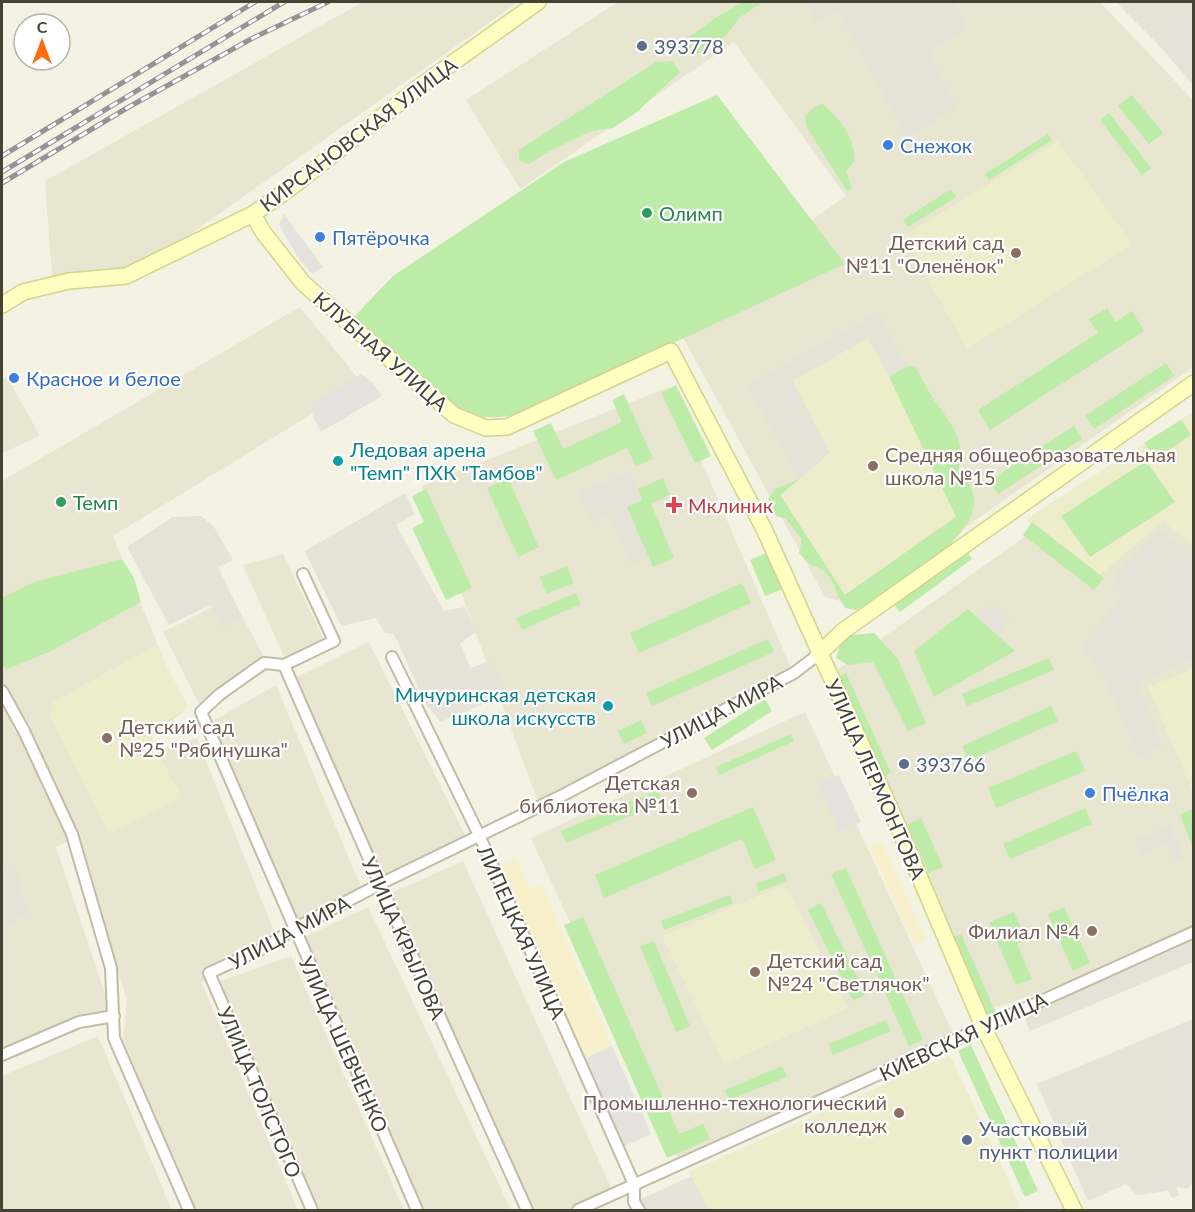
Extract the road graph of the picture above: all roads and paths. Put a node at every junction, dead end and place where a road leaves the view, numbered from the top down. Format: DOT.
graph roads {
  1 [pos="538,2"];
  2 [pos="253,213"];
  3 [pos="2,305"];
  4 [pos="671,351"];
  5 [pos="1194,383"];
  6 [pos="303,574"];
  7 [pos="819,654"];
  8 [pos="392,657"];
  9 [pos="284,665"];
  10 [pos="2,691"];
  11 [pos="479,835"];
  12 [pos="380,884"];
  13 [pos="294,929"];
  14 [pos="1194,932"];
  15 [pos="208,973"];
  16 [pos="114,1016"];
  17 [pos="983,1026"];
  18 [pos="2,1055"];
  19 [pos="634,1184"];
  20 [pos="189,1210"];
  21 [pos="312,1210"];
  22 [pos="417,1210"];
  23 [pos="527,1210"];
  24 [pos="578,1210"];
  25 [pos="639,1210"];
  26 [pos="1074,1210"];
  1 -- 2 [label="street, КИРСАНОВСКАЯ УЛИЦА"];
  2 -- 3 [label="street, КИРСАНОВСКАЯ УЛИЦА"];
  2 -- 4 [label="street, КЛУБНАЯ УЛИЦА"];
  4 -- 7 [label="street, УЛИЦА ЛЕРМОНТОВА"];
  5 -- 7 [label="street, УЛИЦА МИРА"];
  6 -- 9 [label="street"];
  7 -- 11 [label="street, УЛИЦА МИРА"];
  7 -- 17 [label="street, УЛИЦА ЛЕРМОНТОВА"];
  8 -- 11 [label="street, ЛИПЕЦКАЯ УЛИЦА"];
  9 -- 12 [label="street, УЛИЦА КРЫЛОВА"];
  9 -- 13 [label="street, УЛИЦА ШЕВЧЕНКО"];
  10 -- 16 [label="street"];
  11 -- 12 [label="street, УЛИЦА МИРА"];
  11 -- 19 [label="street, ЛИПЕЦКАЯ УЛИЦА"];
  12 -- 13 [label="street, УЛИЦА МИРА"];
  12 -- 23 [label="street, УЛИЦА КРЫЛОВА"];
  13 -- 15 [label="street, УЛИЦА МИРА"];
  13 -- 22 [label="street, УЛИЦА ШЕВЧЕНКО"];
  14 -- 17 [label="street, КИЕВСКАЯ УЛИЦА"];
  15 -- 21 [label="street, УЛИЦА ТОЛСТОГО"];
  16 -- 18 [label="street"];
  16 -- 20 [label="street"];
  17 -- 19 [label="street, КИЕВСКАЯ УЛИЦА"];
  17 -- 26 [label="street, УЛИЦА ЛЕРМОНТОВА"];
  19 -- 24 [label="street, КИЕВСКАЯ УЛИЦА"];
  19 -- 25 [label="street, ЛИПЕЦКАЯ УЛИЦА"];
}
